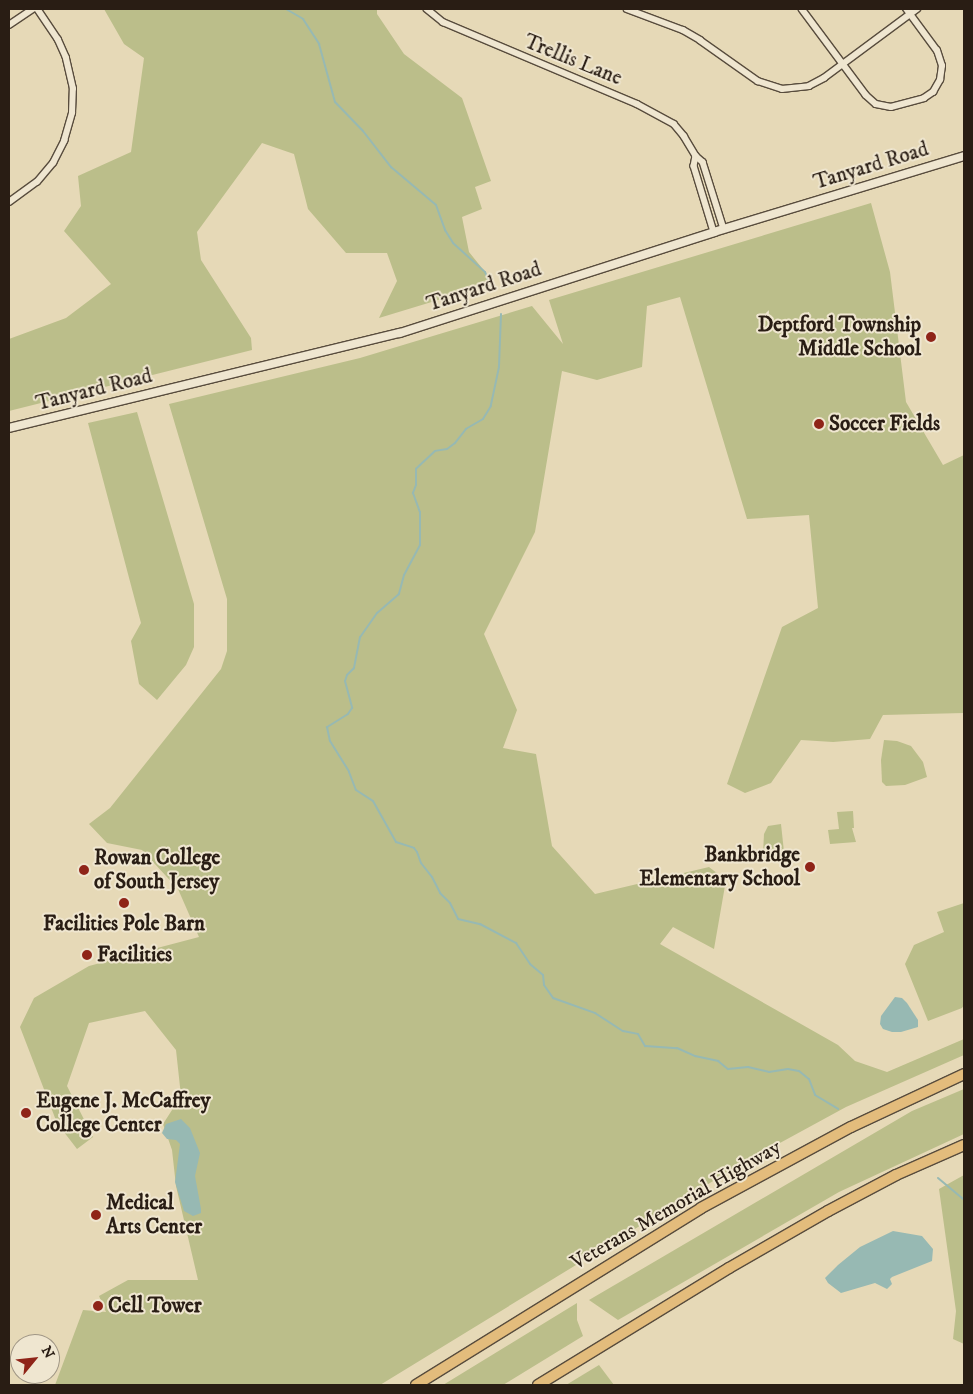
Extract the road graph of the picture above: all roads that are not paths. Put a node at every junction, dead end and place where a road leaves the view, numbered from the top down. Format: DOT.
graph roads {
  1 [pos="32,9"];
  2 [pos="37,9"];
  3 [pos="427,9"];
  4 [pos="627,9"];
  5 [pos="802,9"];
  6 [pos="916,9"];
  7 [pos="908,11"];
  8 [pos="9,25"];
  9 [pos="843,63"];
  10 [pos="696,156"];
  11 [pos="964,156"];
  12 [pos="9,202"];
  13 [pos="724,229"];
  14 [pos="714,232"];
  15 [pos="9,428"];
  16 [pos="964,1074"];
  17 [pos="964,1145"];
  18 [pos="416,1385"];
  19 [pos="538,1385"];
  1 -- 8 [label="street"];
  2 -- 12 [label="street"];
  3 -- 10 [label="street, Trellis Lane"];
  4 -- 9 [label="street"];
  5 -- 9 [label="street"];
  6 -- 7 [label="street"];
  7 -- 9 [label="street"];
  7 -- 9 [label="street"];
  10 -- 13 [label="street, Trellis Lane"];
  10 -- 14 [label="street, Trellis Lane"];
  11 -- 13 [label="street, Tanyard Road"];
  13 -- 14 [label="street, Tanyard Road"];
  14 -- 15 [label="street, Tanyard Road"];
  16 -- 18 [label="highway, Veterans Memorial Highway"];
  17 -- 19 [label="highway"];
}
